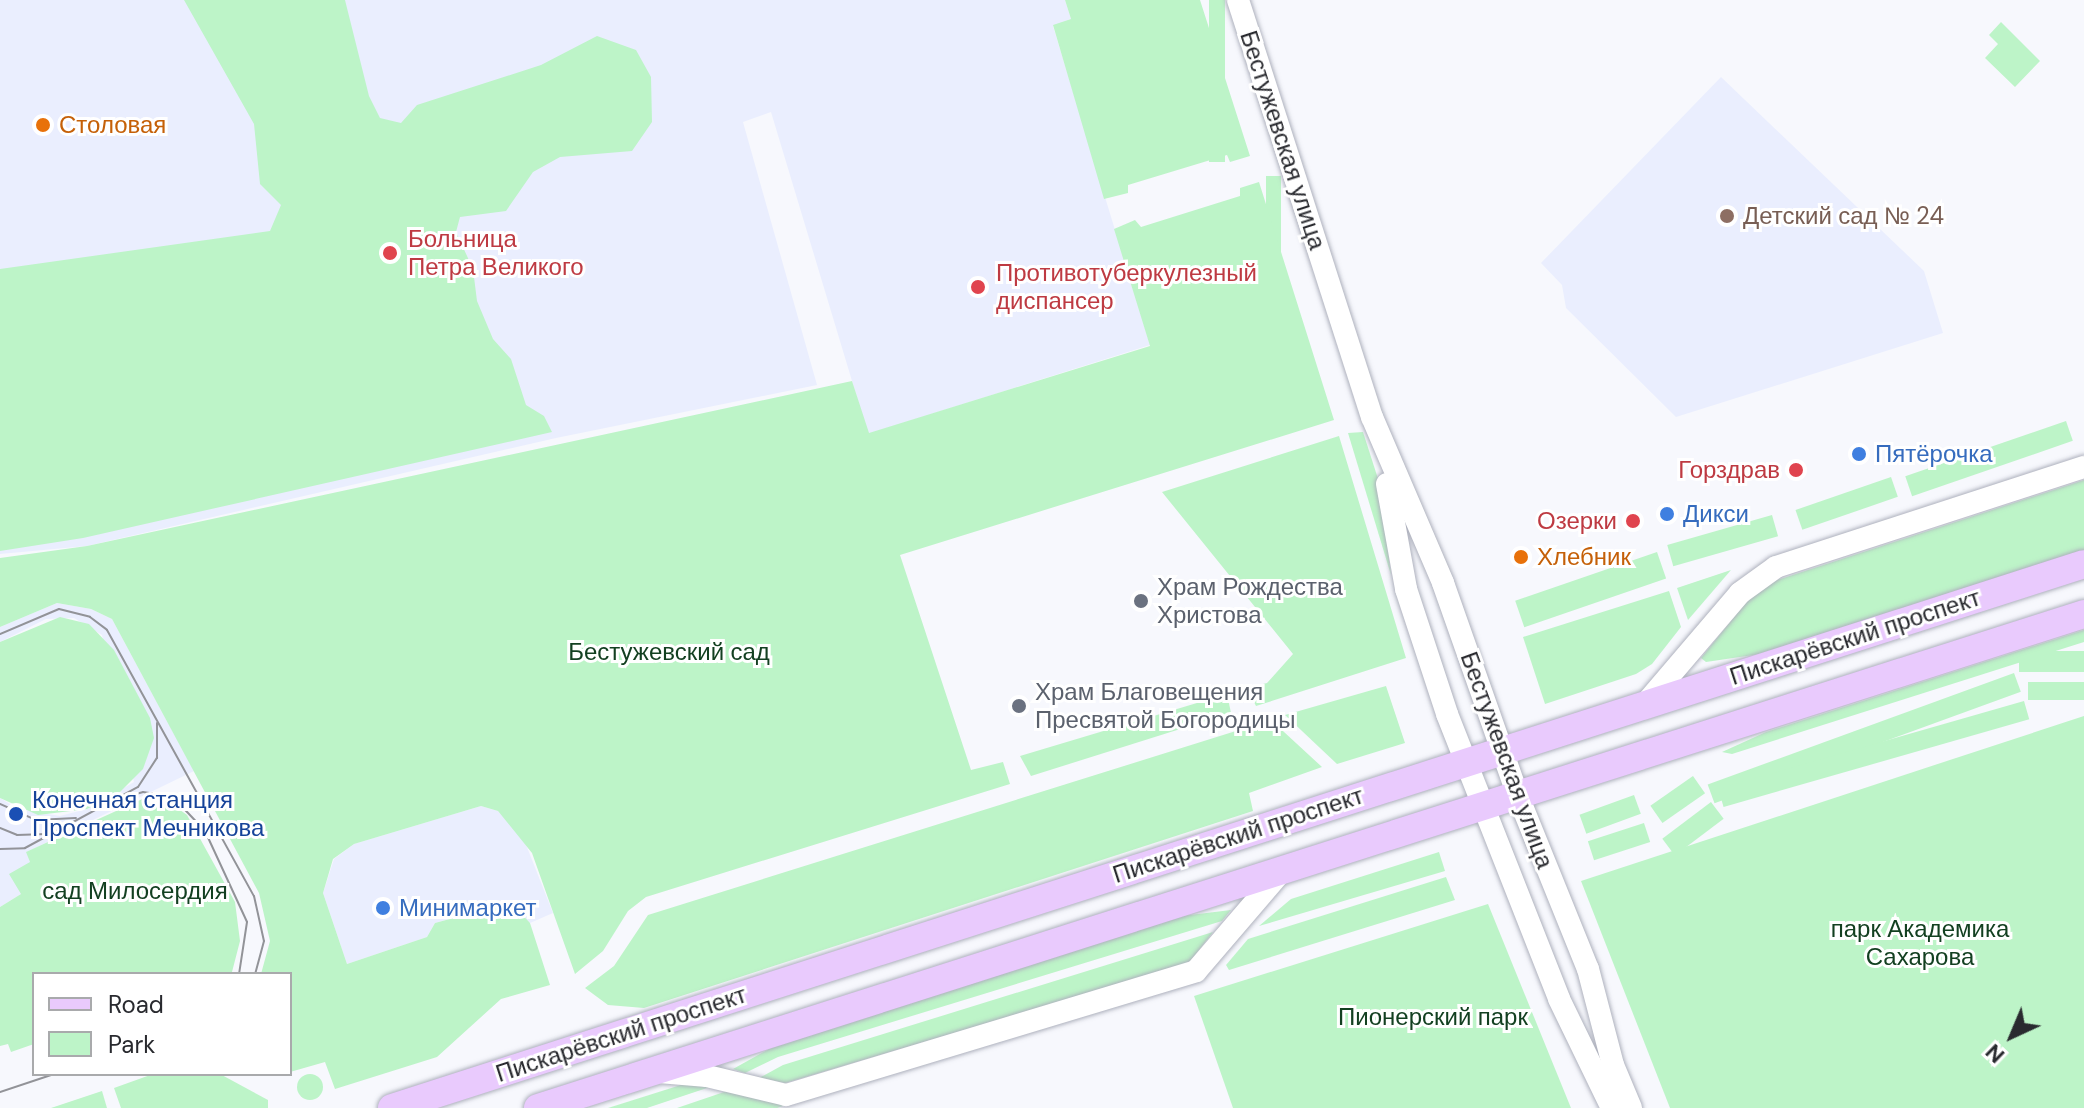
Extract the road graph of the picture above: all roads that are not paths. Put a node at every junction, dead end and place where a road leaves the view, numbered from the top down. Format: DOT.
graph roads {
  1 [pos="1238,0"];
  2 [pos="1372,417"];
  3 [pos="2084,467"];
  4 [pos="2084,564"];
  5 [pos="2084,614"];
  6 [pos="1647,702"];
  7 [pos="1501,749"];
  8 [pos="1465,761"];
  9 [pos="1518,796"];
  10 [pos="1483,807"];
  11 [pos="1281,872"];
  12 [pos="654,1071"];
  13 [pos="392,1108"];
  14 [pos="538,1108"];
  15 [pos="1612,1108"];
  16 [pos="1631,1108"];
  1 -- 2 [label="street, Бестужевская улица"];
  2 -- 7 [label="street, Бестужевская улица"];
  2 -- 8 [label="street, Бестужевская улица"];
  3 -- 6 [label="street"];
  4 -- 6 [label="main road, Пискарёвский проспект"];
  5 -- 9 [label="main road, Пискарёвский проспект"];
  6 -- 7 [label="main road, Пискарёвский проспект"];
  7 -- 8 [label="main road, Пискарёвский проспект"];
  7 -- 9 [label="street, Бестужевская улица"];
  8 -- 10 [label="street, Бестужевская улица"];
  8 -- 13 [label="main road, Пискарёвский проспект"];
  9 -- 10 [label="main road, Пискарёвский проспект"];
  9 -- 16 [label="street, Бестужевская улица"];
  10 -- 11 [label="main road, Пискарёвский проспект"];
  10 -- 15 [label="street, Бестужевская улица"];
  11 -- 12 [label="main road, Пискарёвский проспект"];
  11 -- 12 [label="street"];
  12 -- 14 [label="main road, Пискарёвский проспект"];
}
